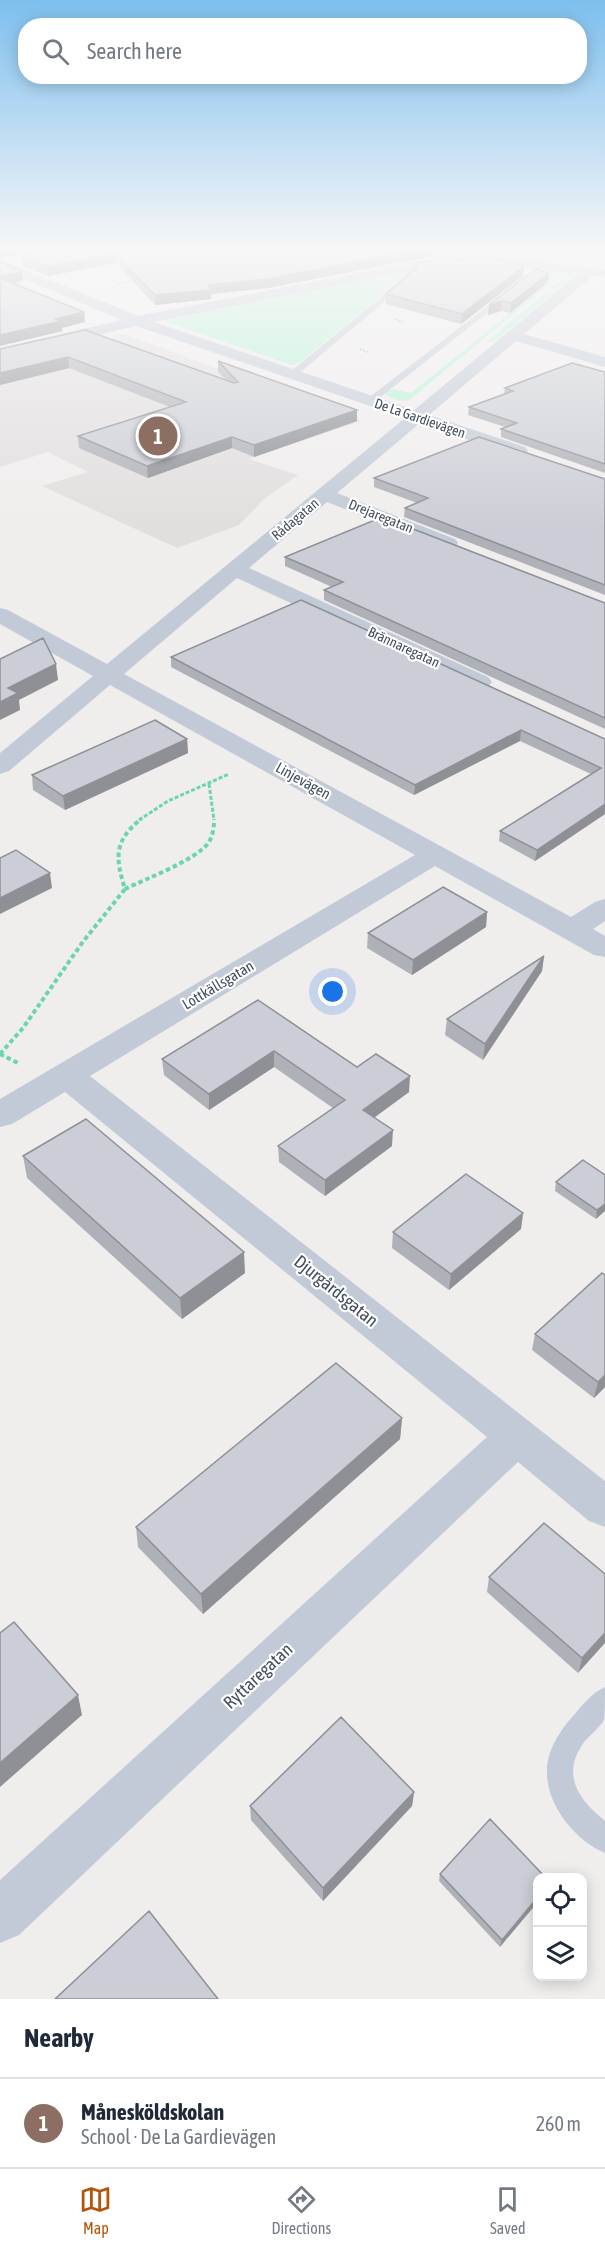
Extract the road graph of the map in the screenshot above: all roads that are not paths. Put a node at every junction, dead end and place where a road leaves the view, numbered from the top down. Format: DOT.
graph roads {
  1 [pos="42,343"];
  2 [pos="203,343"];
  3 [pos="330,343"];
  4 [pos="443,343"];
  5 [pos="502,343"];
  6 [pos="541,343"];
  7 [pos="0,353"];
  8 [pos="605,362"];
  9 [pos="293,374"];
  10 [pos="370,400"];
  11 [pos="416,416"];
  12 [pos="540,459"];
  13 [pos="324,494"];
  14 [pos="465,550"];
  15 [pos="236,570"];
  16 [pos="0,615"];
  17 [pos="109,674"];
  18 [pos="496,690"];
  19 [pos="0,766"];
  20 [pos="436,854"];
  21 [pos="605,908"];
  22 [pos="572,930"];
  23 [pos="605,948"];
  24 [pos="68,1076"];
  25 [pos="0,1115"];
  26 [pos="517,1436"];
  27 [pos="605,1508"];
  28 [pos="605,1700"];
  29 [pos="605,1839"];
  30 [pos="0,1916"];
  1 -- 7 [label="street"];
  2 -- 9 [label="street, De La Gardievägen"];
  3 -- 9 [label="lane"];
  4 -- 10 [label="lane"];
  5 -- 11 [label="street, Rådagatan"];
  6 -- 8 [label="street"];
  9 -- 10 [label="street, De La Gardievägen"];
  10 -- 11 [label="street, De La Gardievägen"];
  11 -- 12 [label="street, De La Gardievägen"];
  11 -- 13 [label="street, Rådagatan"];
  13 -- 14 [label="street, Drejaregatan"];
  13 -- 15 [label="street, Rådagatan"];
  15 -- 17 [label="street, Rådagatan"];
  15 -- 18 [label="street, Brännaregatan"];
  16 -- 17 [label="street, Linjevägen"];
  17 -- 19 [label="street, Rådagatan"];
  17 -- 20 [label="street, Linjevägen"];
  20 -- 22 [label="street, Linjevägen"];
  20 -- 24 [label="street, Lottkällsgatan"];
  21 -- 22 [label="street"];
  22 -- 23 [label="street, Linjevägen"];
  24 -- 25 [label="street, Lottkällsgatan"];
  24 -- 26 [label="street, Djurgårdsgatan"];
  26 -- 27 [label="street, Djurgårdsgatan"];
  26 -- 30 [label="street, Ryttaregatan"];
  28 -- 29 [label="lane"];
}
